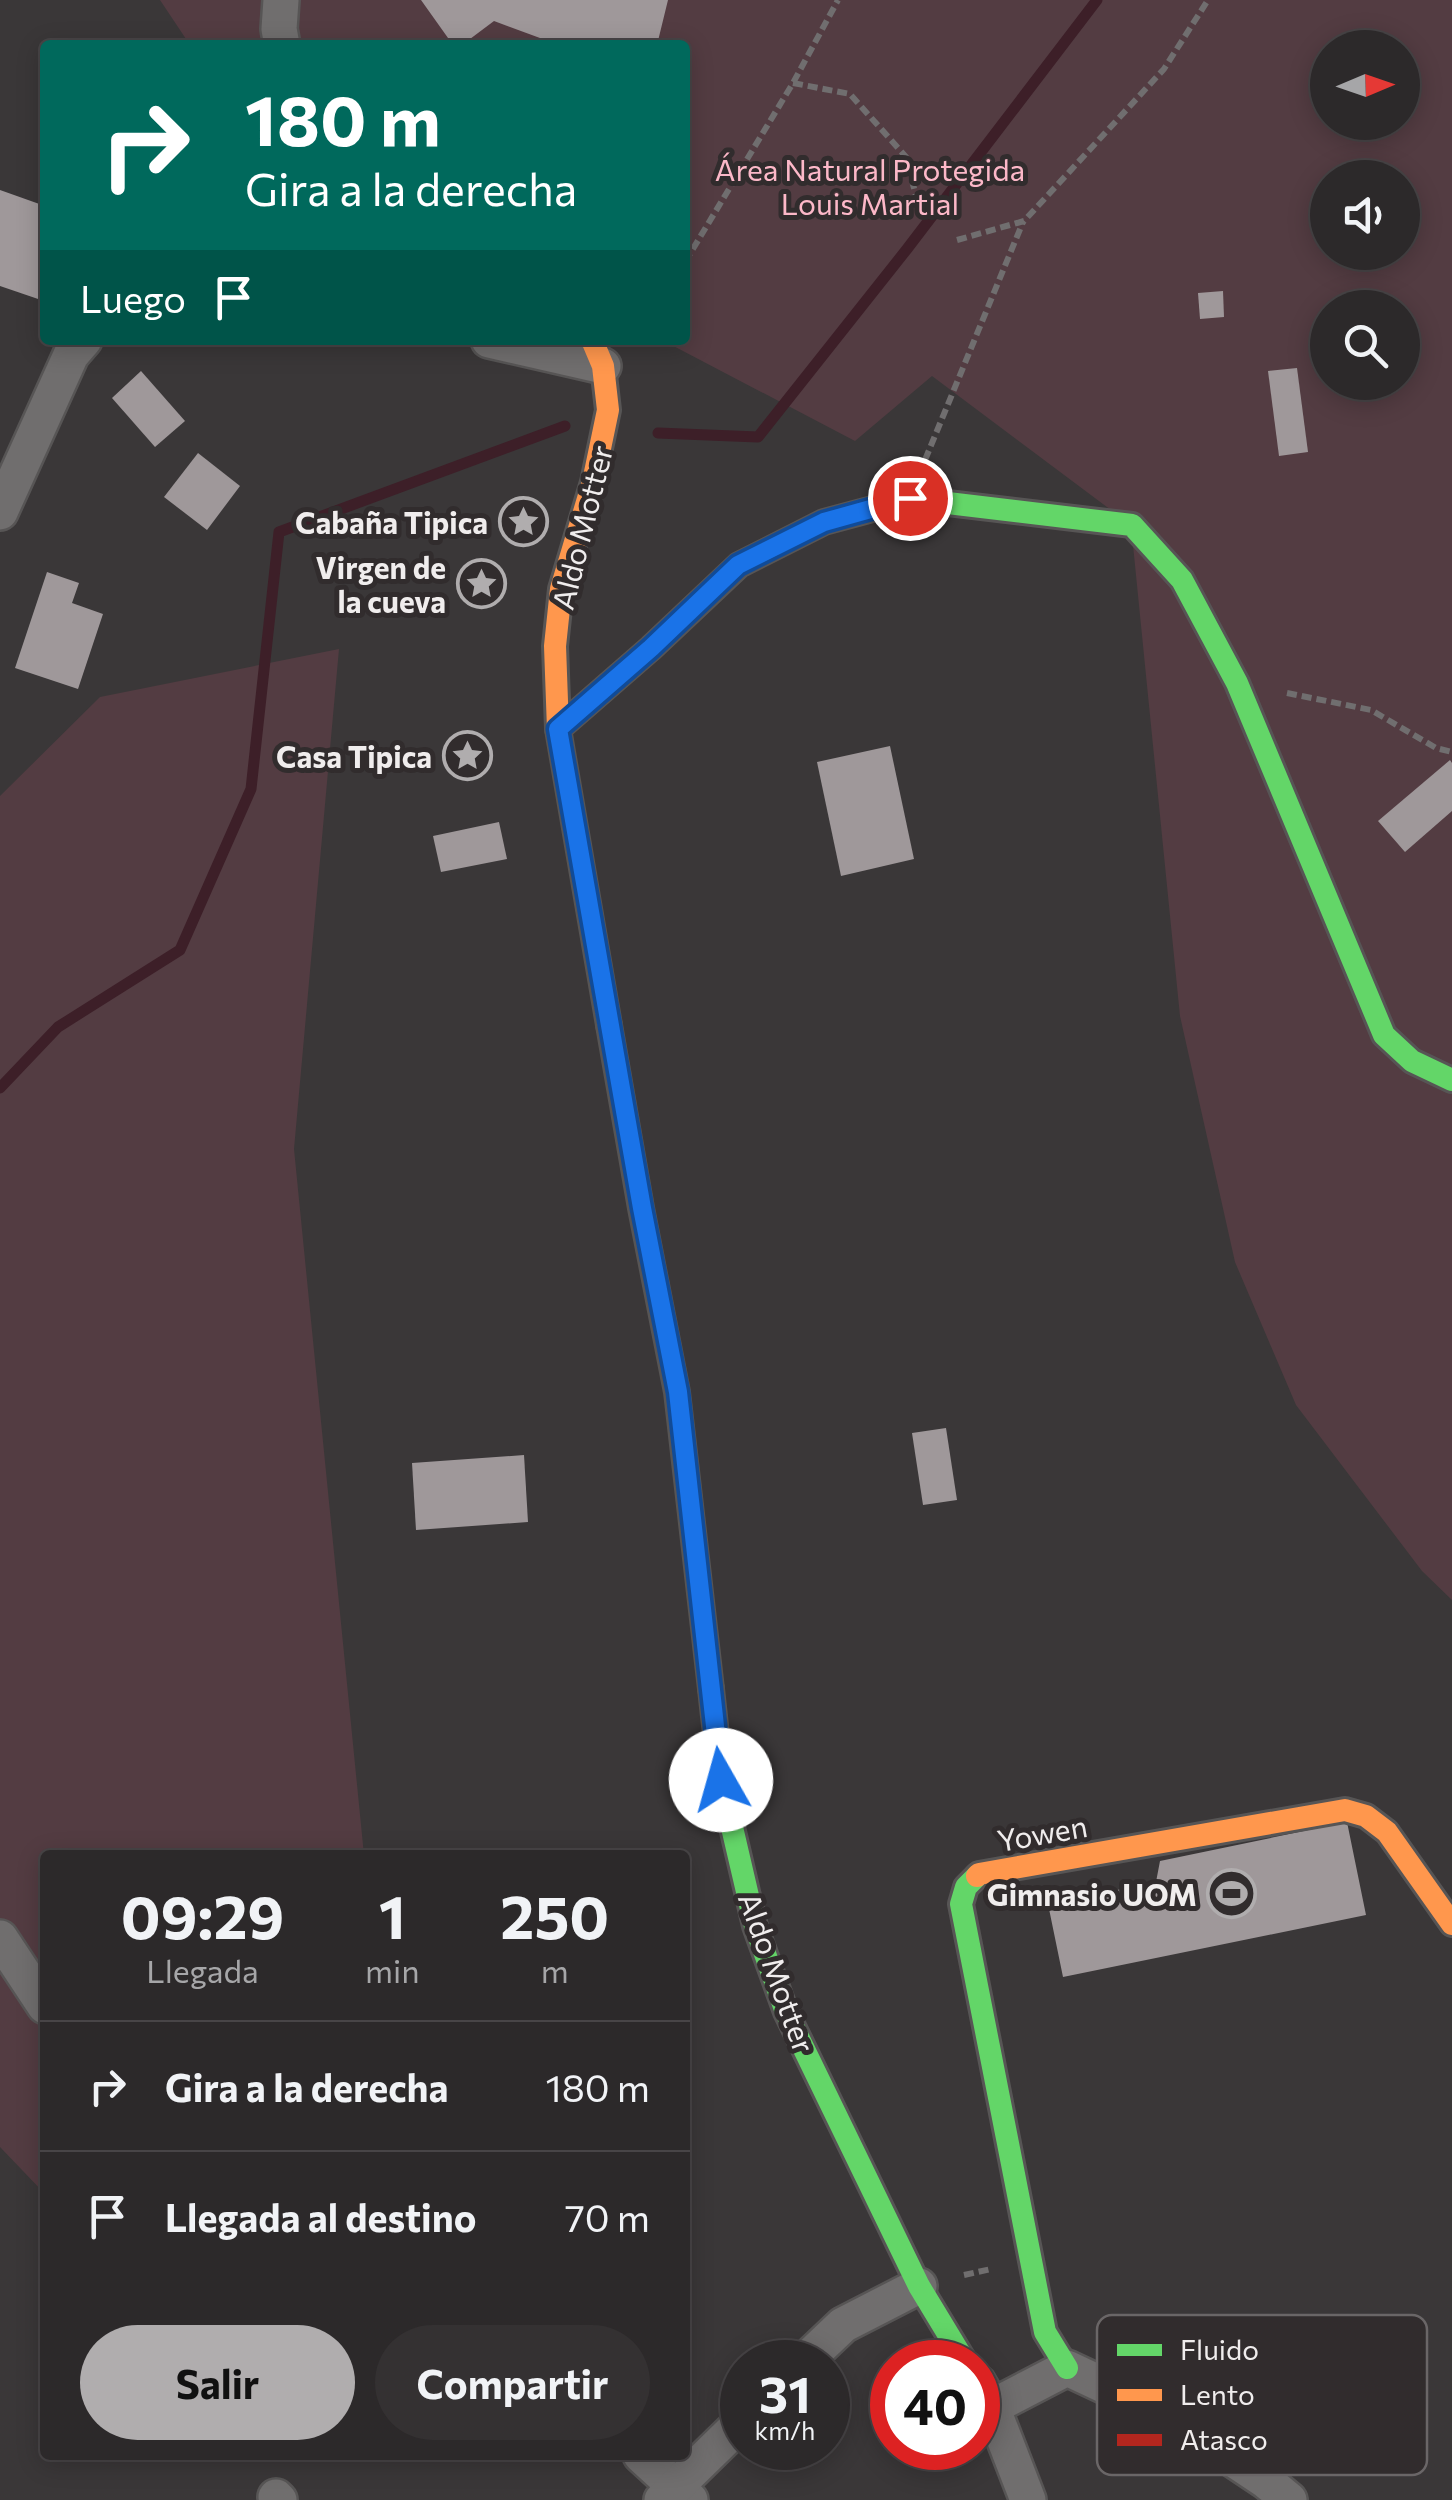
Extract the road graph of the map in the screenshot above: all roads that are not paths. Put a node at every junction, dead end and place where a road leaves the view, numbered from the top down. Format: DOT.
graph roads {
  1 [pos="281,0"];
  2 [pos="281,40"];
  3 [pos="80,345"];
  4 [pos="530,345"];
  5 [pos="598,353"];
  6 [pos="0,512"];
  7 [pos="558,729"];
  8 [pos="1452,1080"];
  9 [pos="1452,1924"];
  10 [pos="0,1938"];
  11 [pos="40,1998"];
  12 [pos="919,2286"];
  13 [pos="827,2340"];
  14 [pos="952,2340"];
  15 [pos="1067,2368"];
  16 [pos="1097,2382"];
  17 [pos="1000,2390"];
  18 [pos="1000,2432"];
  19 [pos="720,2447"];
  20 [pos="644,2460"];
  21 [pos="1257,2475"];
  22 [pos="676,2496"];
  23 [pos="1028,2500"];
  24 [pos="1289,2500"];
  1 -- 2 [label="street"];
  3 -- 6 [label="street"];
  4 -- 5 [label="street"];
  5 -- 7 [label="street, Aldo Motter"];
  7 -- 8 [label="street"];
  7 -- 12 [label="street, Aldo Motter"];
  9 -- 15 [label="street, Yowen"];
  10 -- 11 [label="street"];
  12 -- 13 [label="street"];
  12 -- 14 [label="street, Aldo Motter"];
  15 -- 16 [label="street"];
  15 -- 17 [label="street"];
  18 -- 23 [label="street"];
  19 -- 22 [label="street"];
  20 -- 22 [label="street"];
  21 -- 24 [label="street"];
}
